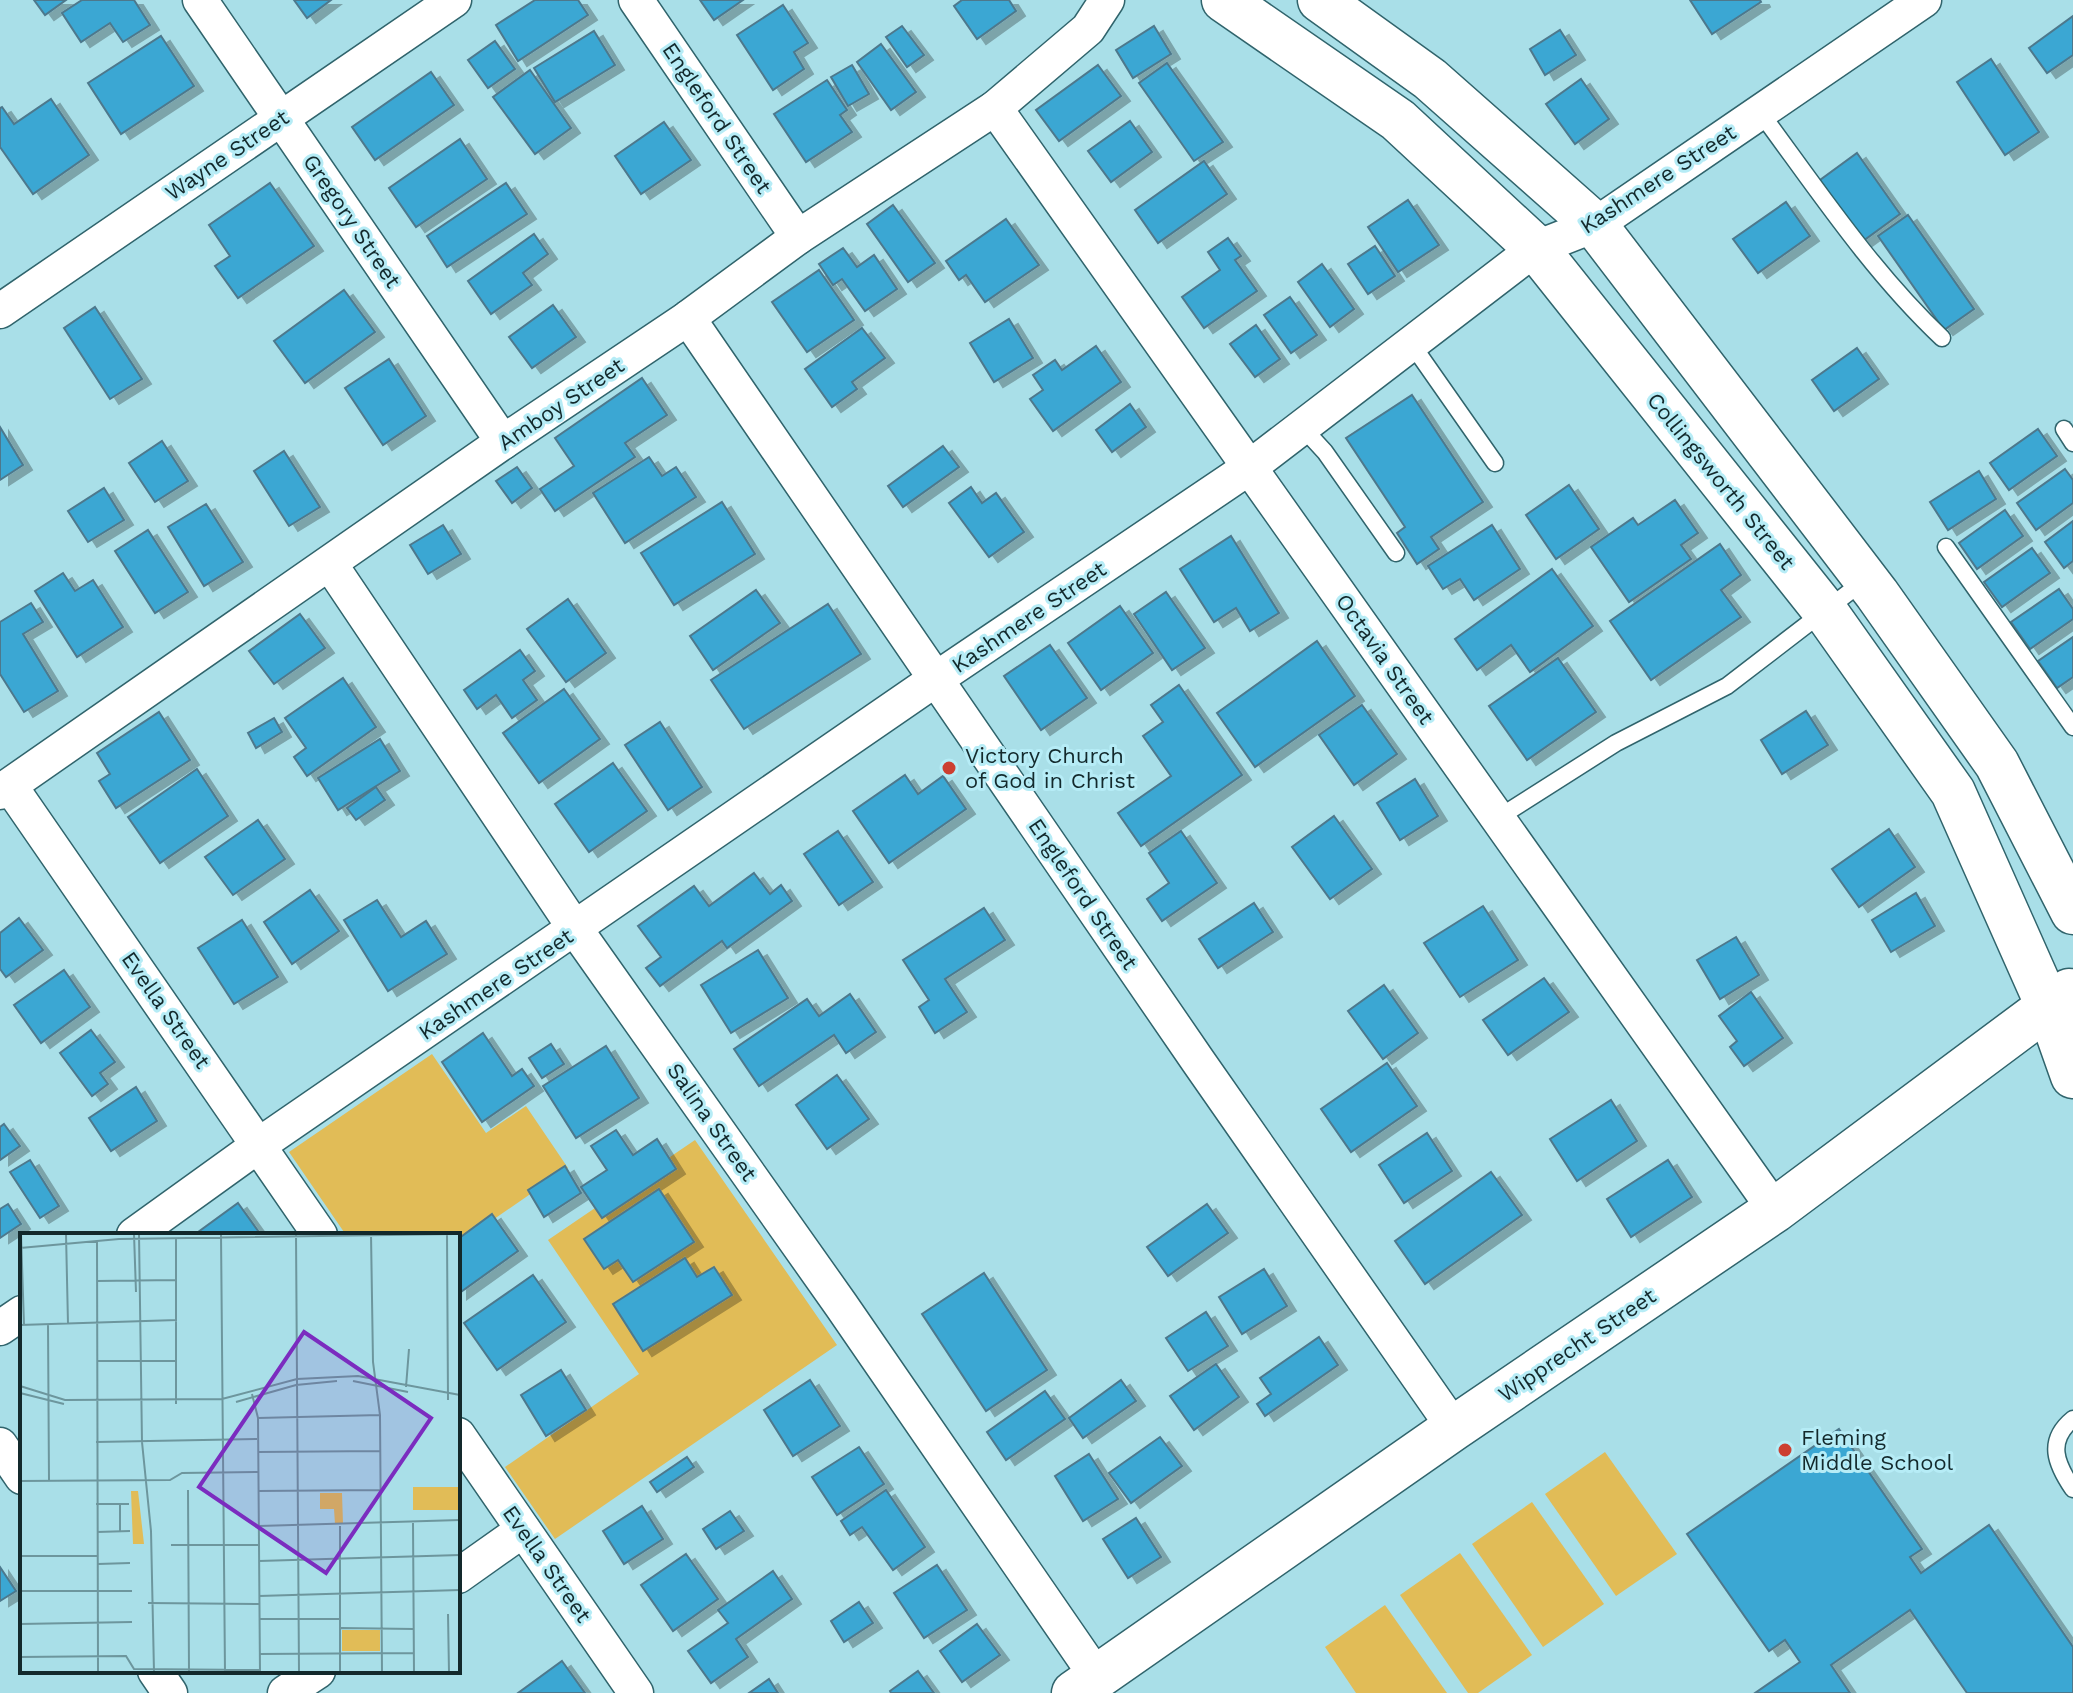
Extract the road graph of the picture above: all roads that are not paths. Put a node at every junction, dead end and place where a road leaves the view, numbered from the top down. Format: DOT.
graph roads {
  1 [pos="200,0"];
  2 [pos="454,0"];
  3 [pos="636,0"];
  4 [pos="1107,0"];
  5 [pos="1224,0"];
  6 [pos="1320,0"];
  7 [pos="1924,0"];
  8 [pos="995,108"];
  9 [pos="1760,112"];
  10 [pos="282,118"];
  11 [pos="1595,225"];
  12 [pos="798,237"];
  13 [pos="1536,248"];
  14 [pos="0,311"];
  15 [pos="688,318"];
  16 [pos="1942,338"];
  17 [pos="1411,343"];
  18 [pos="1302,427"];
  19 [pos="503,442"];
  20 [pos="1495,463"];
  21 [pos="1250,467"];
  22 [pos="1946,547"];
  23 [pos="1396,553"];
  24 [pos="330,564"];
  25 [pos="1866,579"];
  26 [pos="1825,611"];
  27 [pos="936,679"];
  28 [pos="2073,727"];
  29 [pos="5,789"];
  30 [pos="1498,818"];
  31 [pos="2073,912"];
  32 [pos="576,930"];
  33 [pos="2061,998"];
  34 [pos="2073,1076"];
  35 [pos="259,1145"];
  36 [pos="1775,1210"];
  37 [pos="137,1233"];
  38 [pos="319,1233"];
  39 [pos="20,1314"];
  40 [pos="0,1328"];
  41 [pos="2073,1419"];
  42 [pos="1454,1428"];
  43 [pos="460,1438"];
  44 [pos="0,1445"];
  45 [pos="20,1474"];
  46 [pos="2073,1489"];
  47 [pos="523,1530"];
  48 [pos="460,1575"];
  49 [pos="156,1673"];
  50 [pos="315,1673"];
  51 [pos="1085,1685"];
  52 [pos="170,1693"];
  53 [pos="285,1693"];
  54 [pos="636,1693"];
  1 -- 10 [label="street, Gregory Street"];
  2 -- 10 [label="street, Wayne Street"];
  3 -- 12 [label="street, Engleford Street"];
  4 -- 8 [label="street, Amboy Street"];
  5 -- 13 [label="main road, Collingsworth Street"];
  6 -- 11 [label="main road"];
  7 -- 9 [label="street, Kashmere Street"];
  8 -- 12 [label="street, Amboy Street"];
  8 -- 21 [label="street, Octavia Street"];
  9 -- 11 [label="street, Kashmere Street"];
  9 -- 16 [label="lane"];
  10 -- 14 [label="street, Wayne Street"];
  10 -- 19 [label="street, Gregory Street"];
  11 -- 13 [label="street, Kashmere Street"];
  11 -- 25 [label="main road"];
  12 -- 15 [label="street, Amboy Street"];
  13 -- 17 [label="street, Kashmere Street"];
  13 -- 26 [label="main road, Collingsworth Street"];
  15 -- 19 [label="street, Amboy Street"];
  15 -- 27 [label="street, Engleford Street"];
  17 -- 18 [label="street, Kashmere Street"];
  17 -- 20 [label="lane"];
  18 -- 21 [label="street, Kashmere Street"];
  18 -- 23 [label="lane"];
  19 -- 24 [label="street, Amboy Street"];
  21 -- 27 [label="street, Kashmere Street"];
  21 -- 30 [label="street, Octavia Street"];
  22 -- 28 [label="lane"];
  24 -- 29 [label="street, Amboy Street"];
  24 -- 32 [label="street, Salina Street"];
  25 -- 26 [label="lane"];
  25 -- 31 [label="main road"];
  26 -- 30 [label="lane"];
  26 -- 33 [label="main road, Collingsworth Street"];
  27 -- 32 [label="street, Kashmere Street"];
  27 -- 42 [label="street, Engleford Street"];
  29 -- 35 [label="street, Evella Street"];
  30 -- 36 [label="street, Octavia Street"];
  32 -- 35 [label="street, Kashmere Street"];
  32 -- 51 [label="street, Salina Street"];
  33 -- 34 [label="main road, Collingsworth Street"];
  33 -- 36 [label="main road, Wipprecht Street"];
  35 -- 37 [label="street, Kashmere Street"];
  35 -- 38 [label="street, Evella Street"];
  36 -- 42 [label="main road, Wipprecht Street"];
  39 -- 40 [label="street"];
  41 -- 46 [label="lane"];
  42 -- 51 [label="main road, Wipprecht Street"];
  43 -- 47 [label="street, Evella Street"];
  44 -- 45 [label="street"];
  47 -- 48 [label="street"];
  47 -- 54 [label="street, Evella Street"];
  49 -- 52 [label="street"];
  50 -- 53 [label="street"];
}
